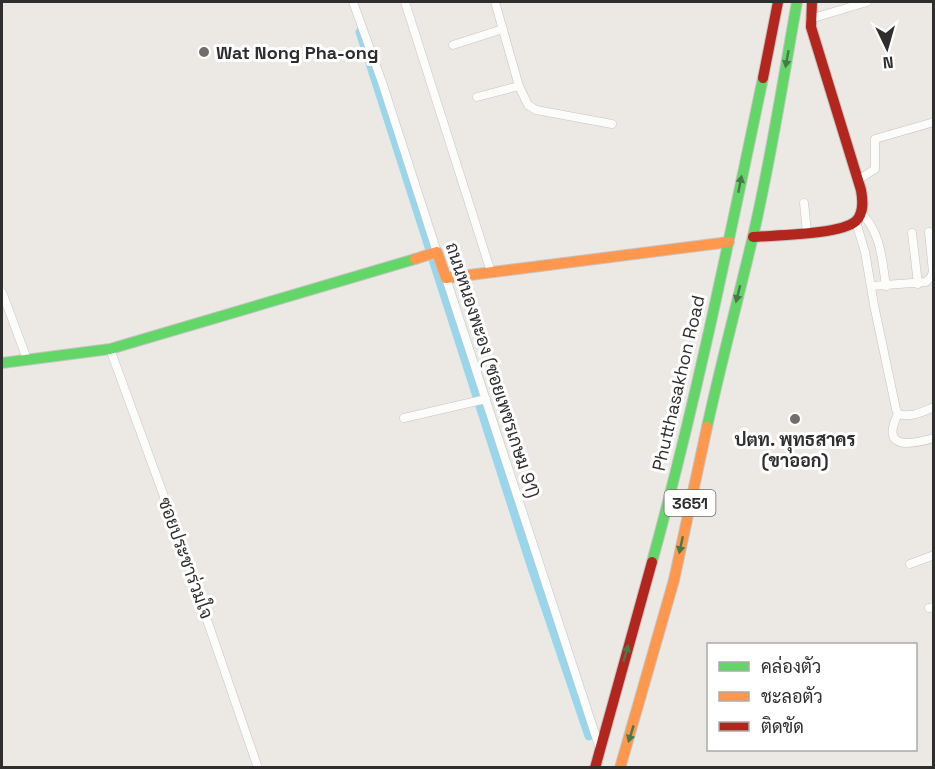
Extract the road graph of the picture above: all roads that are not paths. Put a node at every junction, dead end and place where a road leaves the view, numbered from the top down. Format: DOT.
graph roads {
  1 [pos="353,2"];
  2 [pos="405,2"];
  3 [pos="495,2"];
  4 [pos="778,2"];
  5 [pos="797,2"];
  6 [pos="812,2"];
  7 [pos="867,2"];
  8 [pos="810,19"];
  9 [pos="503,29"];
  10 [pos="453,45"];
  11 [pos="519,86"];
  12 [pos="477,97"];
  13 [pos="933,122"];
  14 [pos="612,124"];
  15 [pos="858,180"];
  16 [pos="804,203"];
  17 [pos="859,218"];
  18 [pos="807,232"];
  19 [pos="929,232"];
  20 [pos="912,233"];
  21 [pos="753,237"];
  22 [pos="729,242"];
  23 [pos="437,252"];
  24 [pos="491,272"];
  25 [pos="446,278"];
  26 [pos="918,284"];
  27 [pos="886,285"];
  28 [pos="871,286"];
  29 [pos="2,292"];
  30 [pos="110,349"];
  31 [pos="27,359"];
  32 [pos="2,363"];
  33 [pos="486,399"];
  34 [pos="933,407"];
  35 [pos="898,414"];
  36 [pos="404,418"];
  37 [pos="933,438"];
  38 [pos="933,555"];
  39 [pos="910,564"];
  40 [pos="601,750"];
  41 [pos="258,768"];
  42 [pos="595,768"];
  43 [pos="620,768"];
  1 -- 23 [label="street, ถนนหนองพะอง (ซอยเพชรเกษม 91)"];
  2 -- 24 [label="street"];
  3 -- 9 [label="street"];
  22 -- 4 [label="main road, Phutthasakhon Road / 3651, one-way"];
  5 -- 21 [label="main road, Phutthasakhon Road / 3651, one-way"];
  6 -- 8 [label="main road"];
  7 -- 8 [label="street"];
  8 -- 15 [label="main road"];
  9 -- 10 [label="street"];
  9 -- 11 [label="street"];
  11 -- 12 [label="street"];
  11 -- 14 [label="street"];
  13 -- 15 [label="street"];
  15 -- 17 [label="main road"];
  16 -- 18 [label="street"];
  17 -- 18 [label="main road"];
  17 -- 27 [label="street"];
  17 -- 28 [label="street"];
  18 -- 21 [label="main road"];
  19 -- 26 [label="street"];
  20 -- 26 [label="street"];
  21 -- 43 [label="main road, Phutthasakhon Road / 3651, one-way"];
  22 -- 24 [label="main road"];
  40 -- 22 [label="main road, Phutthasakhon Road / 3651, one-way"];
  23 -- 25 [label="main road, ถนนหนองพะอง (ซอยเพชรเกษม 91)"];
  23 -- 30 [label="main road"];
  24 -- 25 [label="main road"];
  25 -- 33 [label="street, ถนนหนองพะอง (ซอยเพชรเกษม 91)"];
  26 -- 27 [label="street"];
  27 -- 28 [label="street"];
  28 -- 35 [label="street"];
  29 -- 31 [label="street"];
  30 -- 31 [label="main road"];
  30 -- 41 [label="street, ซอยประชาร่วมใจ"];
  31 -- 32 [label="main road"];
  33 -- 36 [label="street"];
  33 -- 40 [label="street, ถนนหนองพะอง (ซอยเพชรเกษม 91)"];
  34 -- 35 [label="street"];
  35 -- 37 [label="street"];
  38 -- 39 [label="street"];
  40 -- 42 [label="main road, Phutthasakhon Road / 3651"];
}
